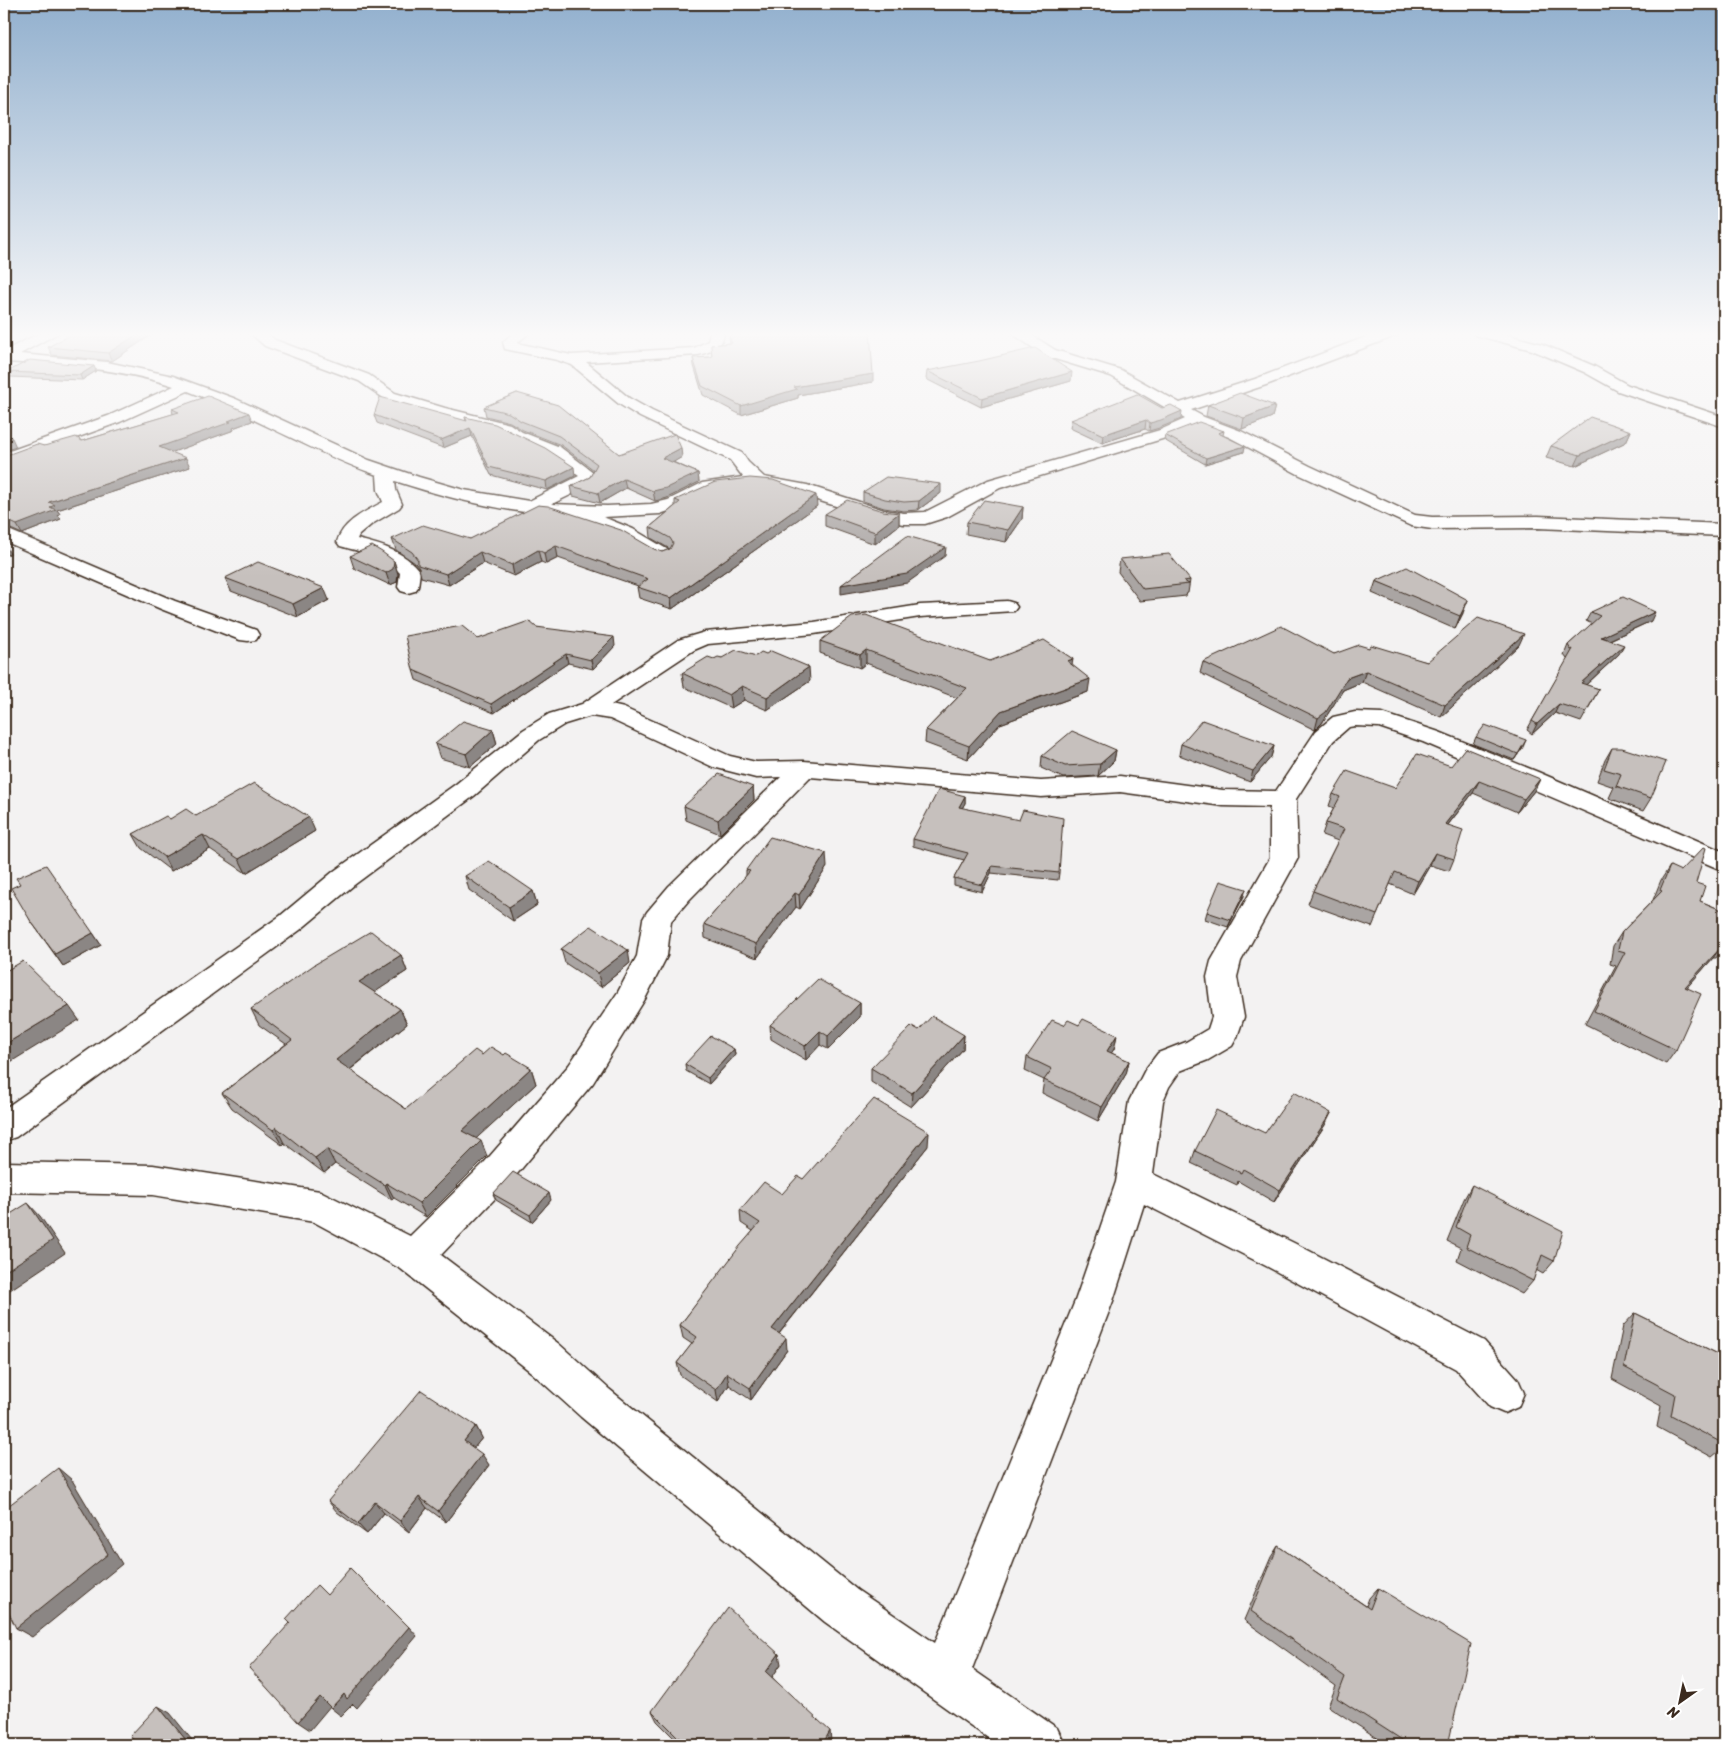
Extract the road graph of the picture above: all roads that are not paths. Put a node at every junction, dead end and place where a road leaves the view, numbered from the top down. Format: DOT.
graph roads {
  1 [pos="126,414"];
  2 [pos="257,414"];
  3 [pos="449,414"];
  4 [pos="645,414"];
  5 [pos="1188,414"];
  6 [pos="1699,414"];
  7 [pos="1198,420"];
  8 [pos="1724,422"];
  9 [pos="4,459"];
  10 [pos="385,471"];
  11 [pos="758,482"];
  12 [pos="463,495"];
  13 [pos="407,502"];
  14 [pos="532,507"];
  15 [pos="565,511"];
  16 [pos="1724,530"];
  17 [pos="4,534"];
  18 [pos="663,554"];
  19 [pos="408,587"];
  20 [pos="1007,607"];
  21 [pos="248,635"];
  22 [pos="590,709"];
  23 [pos="804,769"];
  24 [pos="1284,812"];
  25 [pos="1724,862"];
  26 [pos="4,1127"];
  27 [pos="4,1177"];
  28 [pos="1134,1182"];
  29 [pos="414,1257"];
  30 [pos="1504,1393"];
  31 [pos="945,1678"];
  32 [pos="1037,1745"];
  1 -- 9 [label="street"];
  2 -- 10 [label="street"];
  3 -- 14 [label="street"];
  4 -- 11 [label="street"];
  5 -- 7 [label="street"];
  6 -- 8 [label="street"];
  7 -- 11 [label="street"];
  7 -- 16 [label="street"];
  10 -- 12 [label="street"];
  10 -- 13 [label="street"];
  11 -- 15 [label="street"];
  12 -- 13 [label="street"];
  12 -- 14 [label="street"];
  13 -- 19 [label="street"];
  14 -- 15 [label="street"];
  15 -- 18 [label="street"];
  17 -- 21 [label="street"];
  20 -- 22 [label="street"];
  22 -- 23 [label="street"];
  22 -- 26 [label="street"];
  23 -- 24 [label="street"];
  23 -- 29 [label="street"];
  24 -- 25 [label="street"];
  24 -- 28 [label="street"];
  27 -- 29 [label="street"];
  28 -- 30 [label="street"];
  28 -- 31 [label="street"];
  29 -- 31 [label="street"];
  31 -- 32 [label="street"];
}
